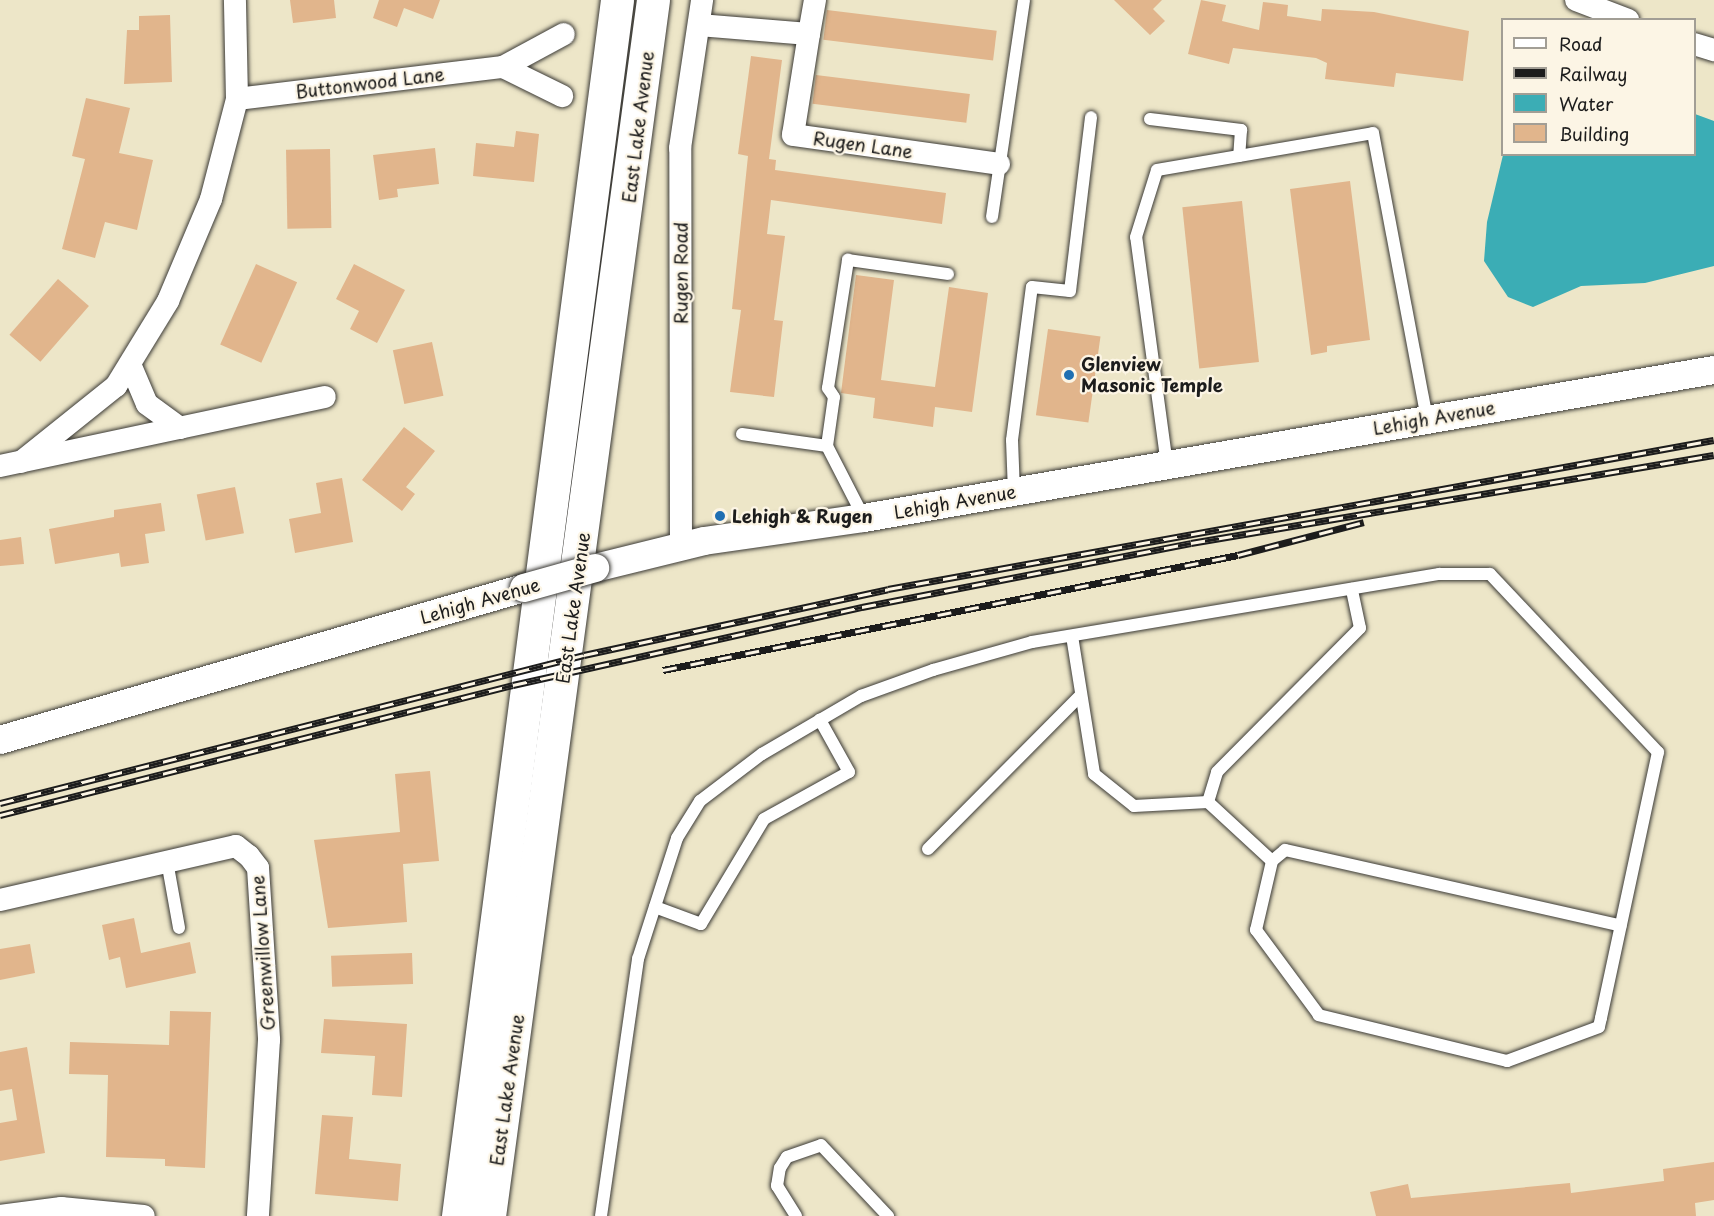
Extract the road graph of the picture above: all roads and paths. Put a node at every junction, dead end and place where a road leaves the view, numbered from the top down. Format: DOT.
graph roads {
  1 [pos="235,0"];
  2 [pos="617,0"];
  3 [pos="653,0"];
  4 [pos="702,0"];
  5 [pos="815,0"];
  6 [pos="1024,0"];
  7 [pos="1576,0"];
  8 [pos="1623,18"];
  9 [pos="699,25"];
  10 [pos="564,34"];
  11 [pos="809,34"];
  12 [pos="1696,44"];
  13 [pos="1714,50"];
  14 [pos="503,67"];
  15 [pos="562,96"];
  16 [pos="237,99"];
  17 [pos="1091,117"];
  18 [pos="1150,119"];
  19 [pos="1239,156"];
  20 [pos="999,164"];
  21 [pos="992,217"];
  22 [pos="948,274"];
  23 [pos="130,364"];
  24 [pos="1714,370"];
  25 [pos="325,397"];
  26 [pos="1427,420"];
  27 [pos="180,428"];
  28 [pos="742,434"];
  29 [pos="827,446"];
  30 [pos="10,464"];
  31 [pos="1167,465"];
  32 [pos="1014,492"];
  33 [pos="864,518"];
  34 [pos="681,547"];
  35 [pos="1352,589"];
  36 [pos="1072,636"];
  37 [pos="1081,695"];
  38 [pos="820,720"];
  39 [pos="0,740"];
  40 [pos="1208,802"];
  41 [pos="928,849"];
  42 [pos="167,861"];
  43 [pos="1272,861"];
  44 [pos="0,900"];
  45 [pos="655,907"];
  46 [pos="1621,926"];
  47 [pos="179,928"];
  48 [pos="0,1216"];
  49 [pos="144,1216"];
  50 [pos="258,1216"];
  51 [pos="458,1216"];
  52 [pos="489,1216"];
  53 [pos="601,1216"];
  54 [pos="796,1216"];
  55 [pos="888,1216"];
  1 -- 16 [label="street"];
  2 -- 51 [label="main road, East Lake Avenue"];
  3 -- 52 [label="main road, East Lake Avenue"];
  4 -- 9 [label="street, Rugen Road"];
  5 -- 11 [label="street, Rugen Lane"];
  6 -- 20 [label="lane"];
  7 -- 8 [label="street"];
  9 -- 11 [label="street"];
  9 -- 34 [label="street, Rugen Road"];
  10 -- 14 [label="street, Buttonwood Lane"];
  11 -- 20 [label="street, Rugen Lane"];
  12 -- 13 [label="street"];
  14 -- 15 [label="street"];
  14 -- 16 [label="street, Buttonwood Lane"];
  16 -- 23 [label="street"];
  17 -- 32 [label="lane"];
  18 -- 19 [label="lane"];
  19 -- 26 [label="lane"];
  19 -- 31 [label="lane"];
  20 -- 21 [label="lane"];
  22 -- 29 [label="lane"];
  23 -- 27 [label="street"];
  23 -- 30 [label="street"];
  24 -- 26 [label="street, Lehigh Avenue"];
  25 -- 27 [label="street"];
  26 -- 31 [label="street, Lehigh Avenue"];
  27 -- 30 [label="street"];
  28 -- 29 [label="lane"];
  29 -- 33 [label="lane"];
  31 -- 32 [label="street, Lehigh Avenue"];
  32 -- 33 [label="street, Lehigh Avenue"];
  33 -- 34 [label="street, Lehigh Avenue"];
  34 -- 39 [label="street, Lehigh Avenue, bridge"];
  35 -- 36 [label="lane"];
  35 -- 40 [label="lane"];
  35 -- 46 [label="lane"];
  36 -- 37 [label="lane"];
  36 -- 38 [label="lane"];
  37 -- 40 [label="lane"];
  37 -- 41 [label="lane"];
  38 -- 45 [label="lane"];
  38 -- 45 [label="lane"];
  40 -- 43 [label="lane"];
  42 -- 44 [label="street, Greenwillow Lane"];
  42 -- 47 [label="lane"];
  42 -- 50 [label="street, Greenwillow Lane"];
  43 -- 46 [label="lane"];
  43 -- 46 [label="lane"];
  45 -- 53 [label="lane"];
  48 -- 49 [label="street"];
  54 -- 55 [label="lane"];
}
